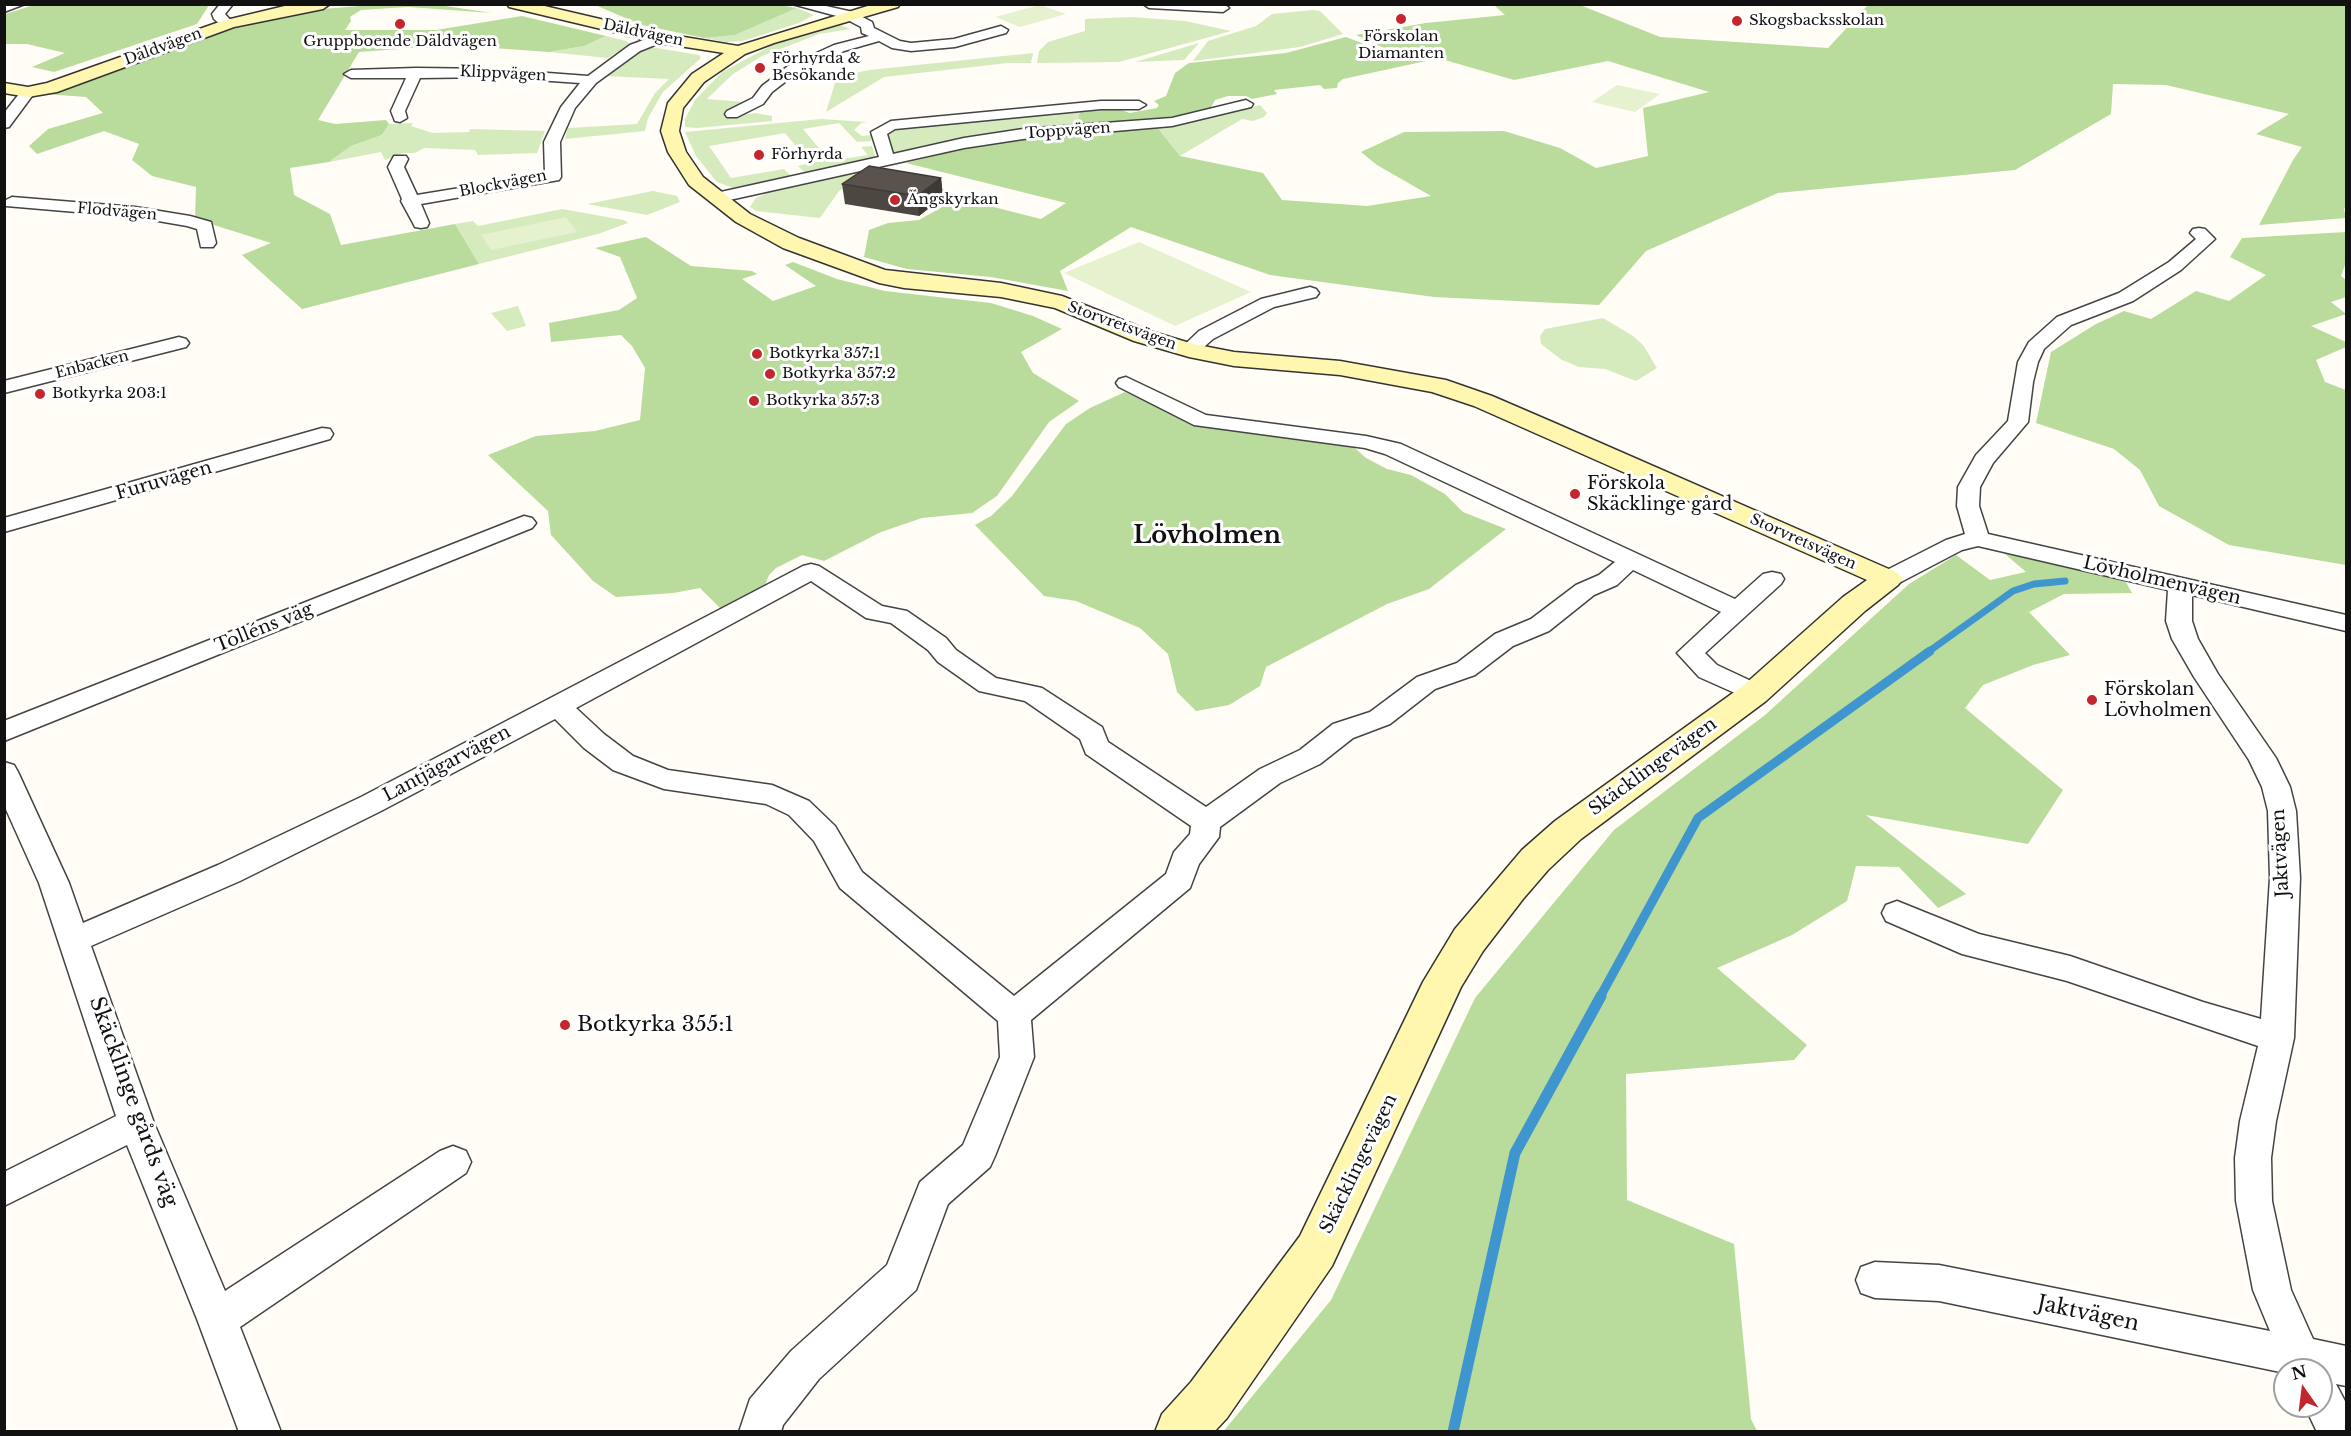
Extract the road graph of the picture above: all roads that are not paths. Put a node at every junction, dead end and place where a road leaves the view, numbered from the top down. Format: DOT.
graph roads {
  1 [pos="19,4"];
  2 [pos="227,4"];
  3 [pos="323,4"];
  4 [pos="513,4"];
  5 [pos="798,4"];
  6 [pos="893,4"];
  7 [pos="1149,4"];
  8 [pos="4,8"];
  9 [pos="1223,8"];
  10 [pos="848,15"];
  11 [pos="228,24"];
  12 [pos="1001,30"];
  13 [pos="879,36"];
  14 [pos="660,38"];
  15 [pos="739,51"];
  16 [pos="416,72"];
  17 [pos="351,74"];
  18 [pos="591,80"];
  19 [pos="4,88"];
  20 [pos="28,92"];
  21 [pos="1246,104"];
  22 [pos="1139,105"];
  23 [pos="732,114"];
  24 [pos="400,118"];
  25 [pos="4,124"];
  26 [pos="400,159"];
  27 [pos="890,159"];
  28 [pos="716,198"];
  29 [pos="409,201"];
  30 [pos="7,203"];
  31 [pos="421,223"];
  32 [pos="2199,233"];
  33 [pos="207,243"];
  34 [pos="1310,293"];
  35 [pos="179,343"];
  36 [pos="1189,350"];
  37 [pos="1126,382"];
  38 [pos="4,387"];
  39 [pos="322,434"];
  40 [pos="524,523"];
  41 [pos="4,525"];
  42 [pos="1978,539"];
  43 [pos="1631,560"];
  44 [pos="1772,579"];
  45 [pos="1888,579"];
  46 [pos="2180,586"];
  47 [pos="1738,610"];
  48 [pos="2346,623"];
  49 [pos="1755,693"];
  50 [pos="558,706"];
  51 [pos="4,732"];
  52 [pos="4,772"];
  53 [pos="1206,822"];
  54 [pos="1897,913"];
  55 [pos="75,940"];
  56 [pos="1014,1015"];
  57 [pos="2277,1038"];
  58 [pos="136,1123"];
  59 [pos="453,1162"];
  60 [pos="4,1190"];
  61 [pos="1875,1280"];
  62 [pos="218,1319"];
  63 [pos="2275,1358"];
  64 [pos="2300,1358"];
  65 [pos="260,1431"];
  66 [pos="760,1431"];
  67 [pos="1180,1431"];
  1 -- 8 [label="street"];
  2 -- 11 [label="street"];
  3 -- 11 [label="street, Däldvägen"];
  4 -- 14 [label="street, Däldvägen"];
  5 -- 10 [label="street"];
  6 -- 10 [label="street, Storvretsvägen"];
  7 -- 9 [label="street"];
  10 -- 13 [label="street"];
  10 -- 15 [label="street, Storvretsvägen"];
  11 -- 20 [label="street, Däldvägen"];
  12 -- 13 [label="street"];
  13 -- 23 [label="street"];
  14 -- 15 [label="street, Däldvägen"];
  14 -- 18 [label="street, Blockvägen"];
  15 -- 28 [label="street, Storvretsvägen"];
  16 -- 17 [label="street, Klippvägen"];
  16 -- 18 [label="street, Klippvägen"];
  16 -- 24 [label="street"];
  18 -- 29 [label="street, Blockvägen"];
  19 -- 20 [label="street, Däldvägen"];
  20 -- 25 [label="street"];
  21 -- 27 [label="street, Toppvägen"];
  22 -- 27 [label="street, Toppvägen"];
  26 -- 29 [label="street"];
  27 -- 28 [label="street, Toppvägen"];
  28 -- 36 [label="street, Storvretsvägen"];
  29 -- 31 [label="street"];
  30 -- 33 [label="street, Flodvägen"];
  32 -- 42 [label="street"];
  34 -- 36 [label="street"];
  35 -- 38 [label="street, Enbacken"];
  36 -- 45 [label="street, Storvretsvägen"];
  37 -- 43 [label="street"];
  39 -- 41 [label="street, Furuvägen"];
  40 -- 51 [label="street, Tolléns väg"];
  42 -- 45 [label="street, Skäcklingevägen"];
  42 -- 46 [label="street, Lövholmenvägen"];
  43 -- 47 [label="street"];
  43 -- 53 [label="street"];
  44 -- 47 [label="street"];
  45 -- 49 [label="street, Skäcklingevägen"];
  46 -- 48 [label="street, Lövholmenvägen"];
  46 -- 57 [label="street, Jaktvägen"];
  47 -- 49 [label="street"];
  49 -- 67 [label="street, Skäcklingevägen"];
  50 -- 53 [label="street, Lantjägarvägen"];
  50 -- 55 [label="street, Lantjägarvägen"];
  50 -- 56 [label="street"];
  52 -- 55 [label="street, Skäcklinge gårds väg"];
  53 -- 56 [label="street"];
  54 -- 57 [label="street"];
  55 -- 58 [label="street, Skäcklinge gårds väg"];
  56 -- 66 [label="street"];
  57 -- 64 [label="street, Jaktvägen"];
  58 -- 60 [label="street"];
  58 -- 62 [label="street, Skäcklinge gårds väg"];
  59 -- 62 [label="street"];
  61 -- 63 [label="street, Jaktvägen"];
  62 -- 65 [label="street, Skäcklinge gårds väg"];
}
